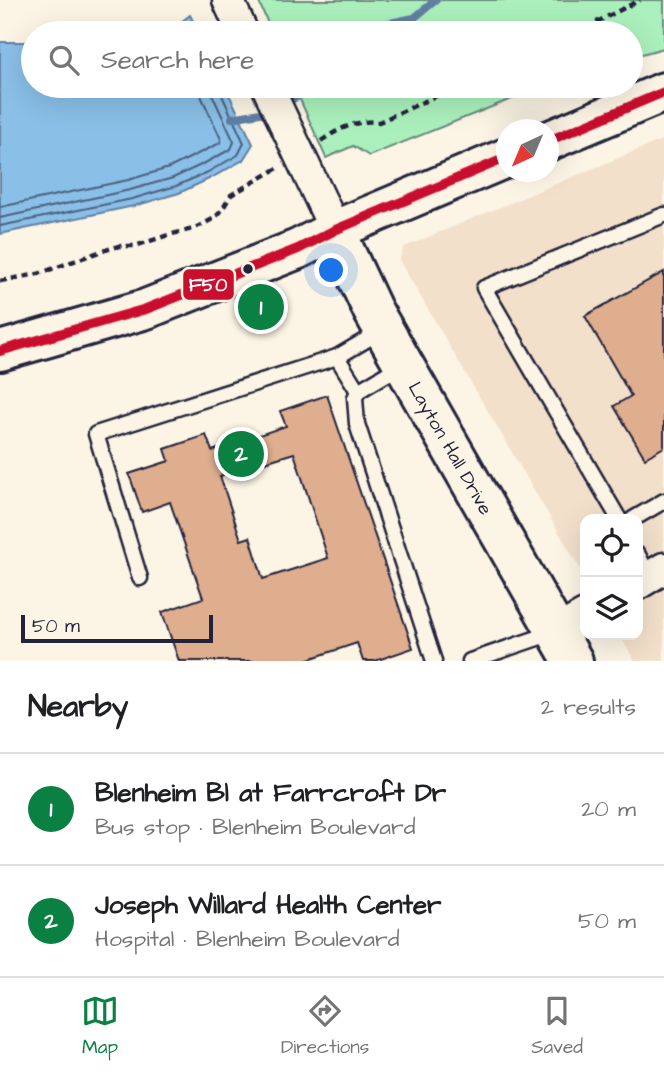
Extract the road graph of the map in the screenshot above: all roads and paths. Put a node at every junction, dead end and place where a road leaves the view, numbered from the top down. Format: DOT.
graph roads {
  1 [pos="228,0"];
  2 [pos="640,0"];
  3 [pos="238,21"];
  4 [pos="599,21"];
  5 [pos="664,92"];
  6 [pos="273,98"];
  7 [pos="432,98"];
  8 [pos="559,136"];
  9 [pos="300,156"];
  10 [pos="496,162"];
  11 [pos="664,215"];
  12 [pos="335,230"];
  13 [pos="0,281"];
  14 [pos="384,329"];
  15 [pos="0,351"];
  16 [pos="337,357"];
  17 [pos="404,364"];
  18 [pos="358,391"];
  19 [pos="664,501"];
  20 [pos="616,514"];
  21 [pos="642,514"];
  22 [pos="140,578"];
  23 [pos="572,636"];
  24 [pos="434,661"];
  25 [pos="470,661"];
  1 -- 3 [label="street"];
  2 -- 4 [label="path"];
  5 -- 8 [label="main road"];
  6 -- 9 [label="street"];
  7 -- 9 [label="path"];
  9 -- 12 [label="street"];
  9 -- 13 [label="path"];
  10 -- 12 [label="main road"];
  11 -- 20 [label="lane"];
  12 -- 14 [label="main road, Layton Hall Drive"];
  12 -- 15 [label="main road"];
  14 -- 16 [label="lane"];
  14 -- 17 [label="main road, Layton Hall Drive"];
  16 -- 18 [label="lane"];
  16 -- 22 [label="lane"];
  17 -- 18 [label="lane"];
  17 -- 23 [label="main road, Layton Hall Drive"];
  18 -- 24 [label="lane"];
  19 -- 21 [label="lane"];
  23 -- 25 [label="lane"];
}
